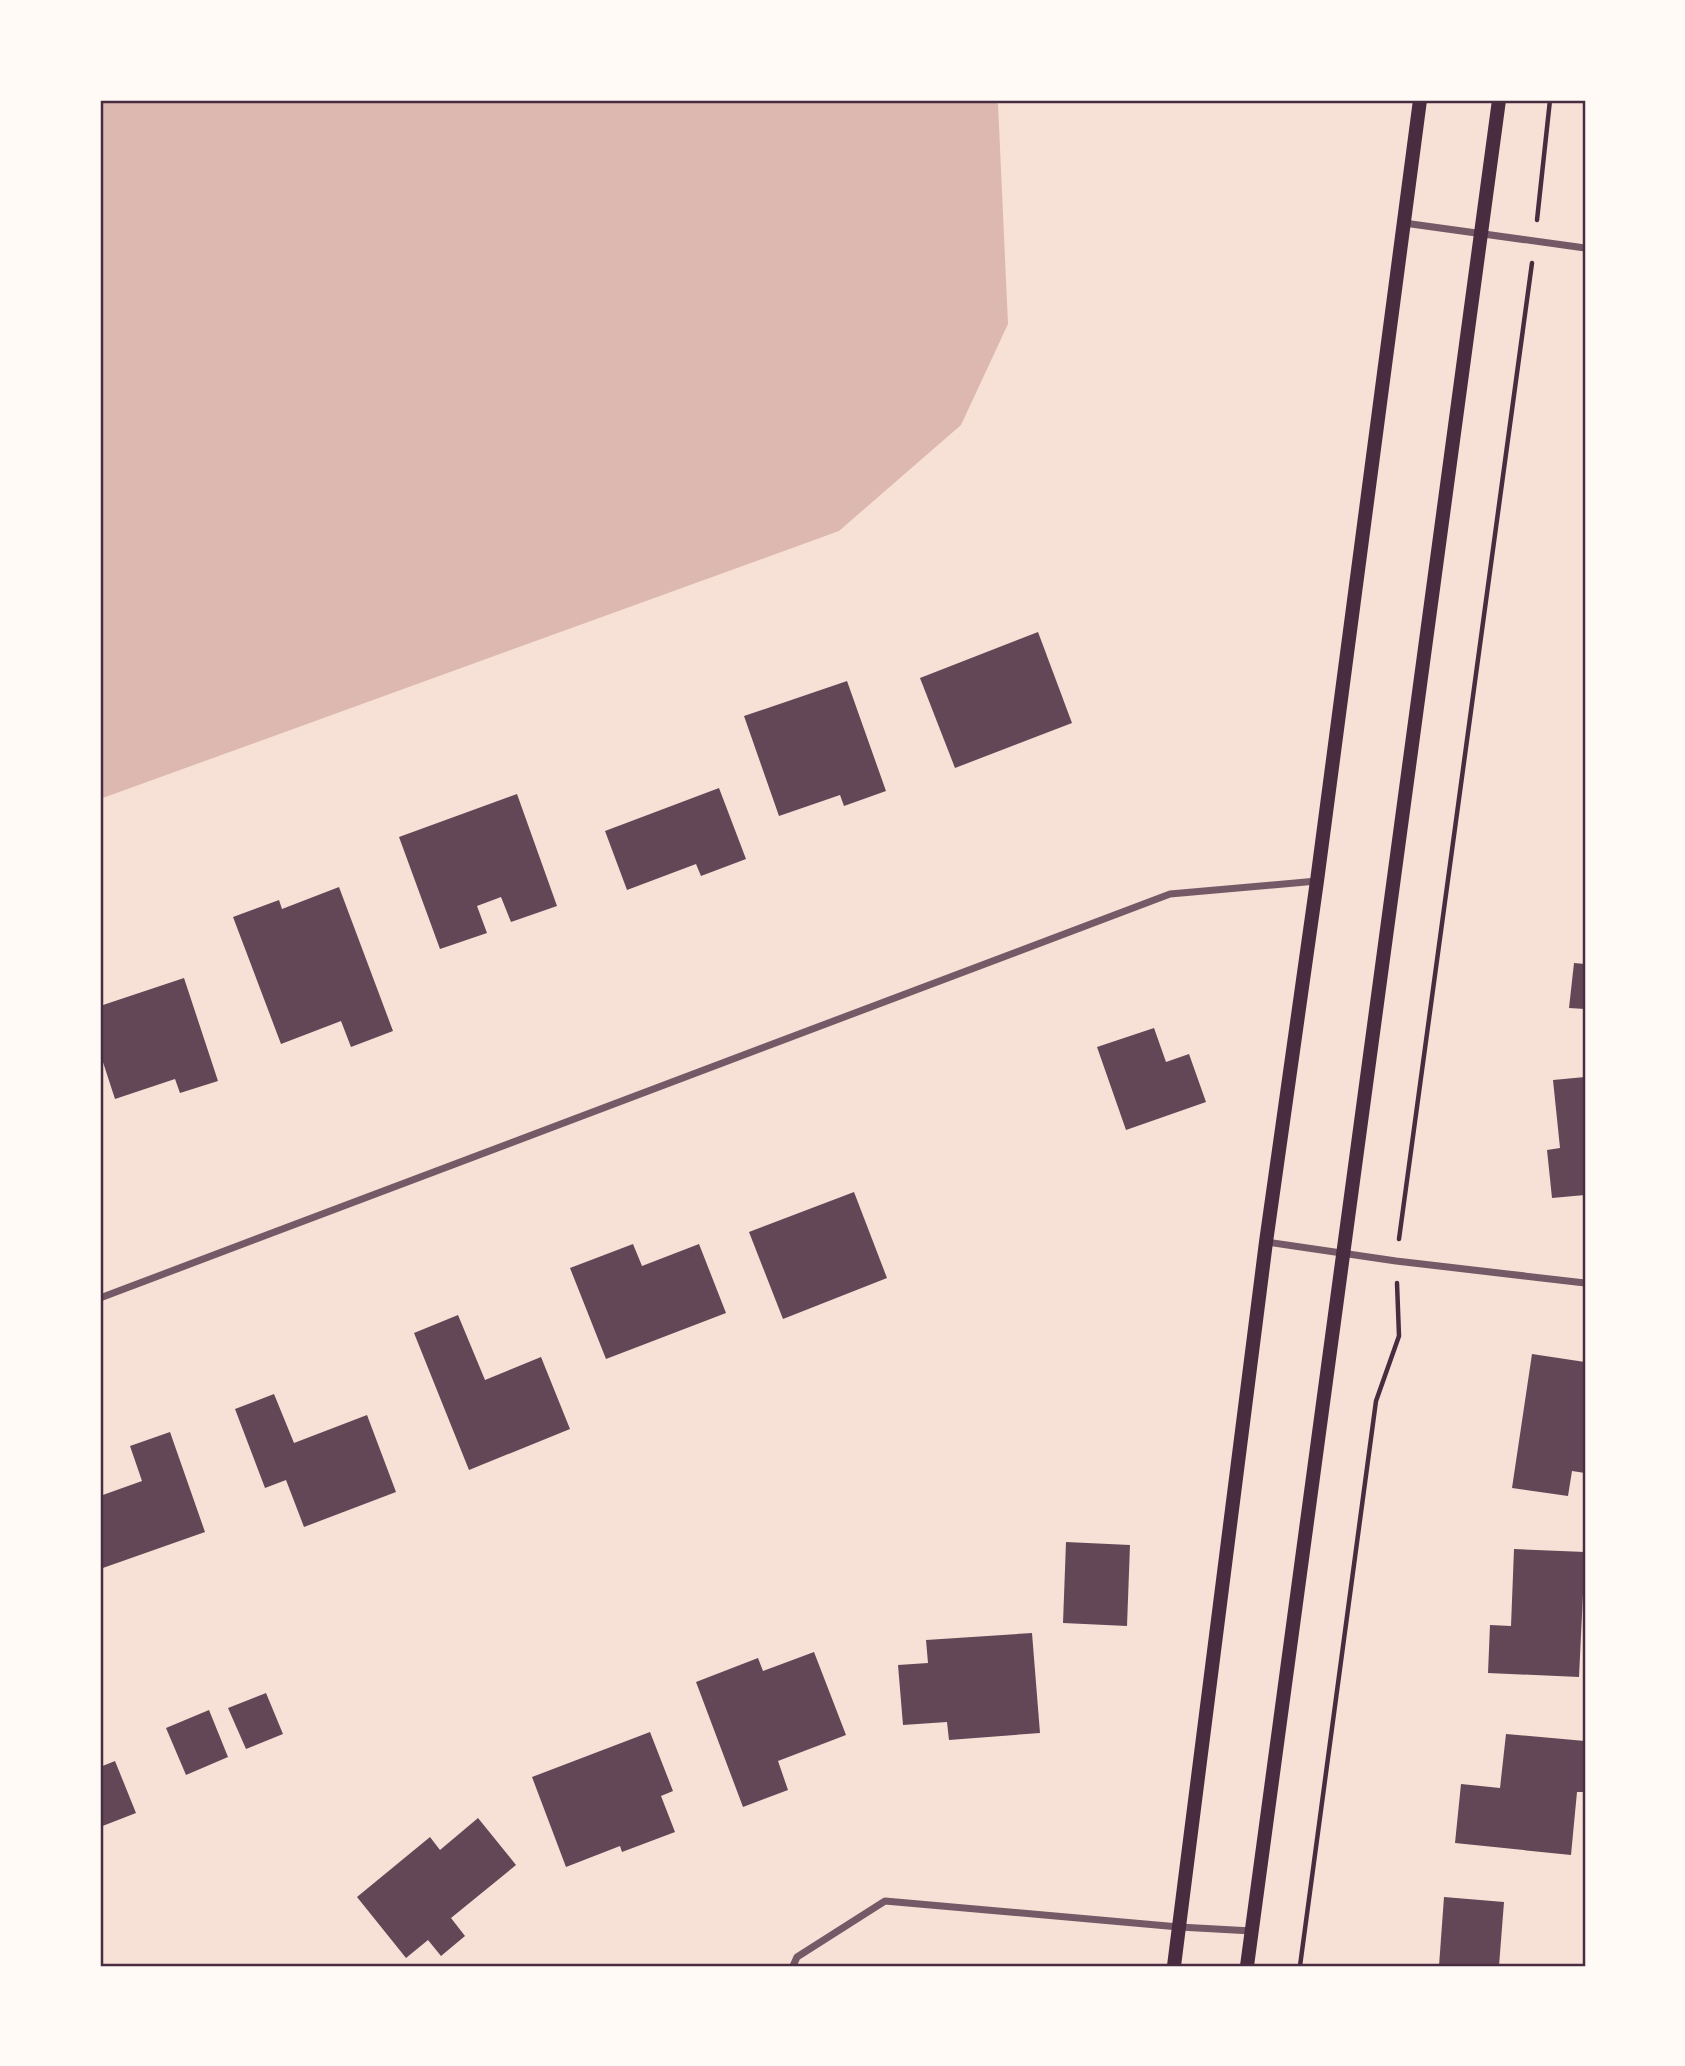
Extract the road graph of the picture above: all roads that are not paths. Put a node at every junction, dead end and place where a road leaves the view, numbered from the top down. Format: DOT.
graph roads {
  1 [pos="1420,100"];
  2 [pos="1499,100"];
  3 [pos="1404,223"];
  4 [pos="1482,234"];
  5 [pos="1585,248"];
  6 [pos="1317,881"];
  7 [pos="1266,1242"];
  8 [pos="1345,1253"];
  9 [pos="1585,1283"];
  10 [pos="100,1298"];
  11 [pos="1179,1927"];
  12 [pos="1252,1931"];
  13 [pos="793,1966"];
  14 [pos="1174,1966"];
  15 [pos="1247,1966"];
  1 -- 3 [label="main road"];
  2 -- 4 [label="main road"];
  3 -- 4 [label="street"];
  3 -- 6 [label="main road"];
  4 -- 5 [label="street"];
  4 -- 8 [label="main road"];
  6 -- 7 [label="main road"];
  6 -- 10 [label="street"];
  7 -- 8 [label="street"];
  7 -- 11 [label="main road"];
  8 -- 9 [label="street"];
  8 -- 12 [label="main road"];
  11 -- 12 [label="street"];
  11 -- 13 [label="street"];
  11 -- 14 [label="main road"];
  12 -- 15 [label="main road"];
}
